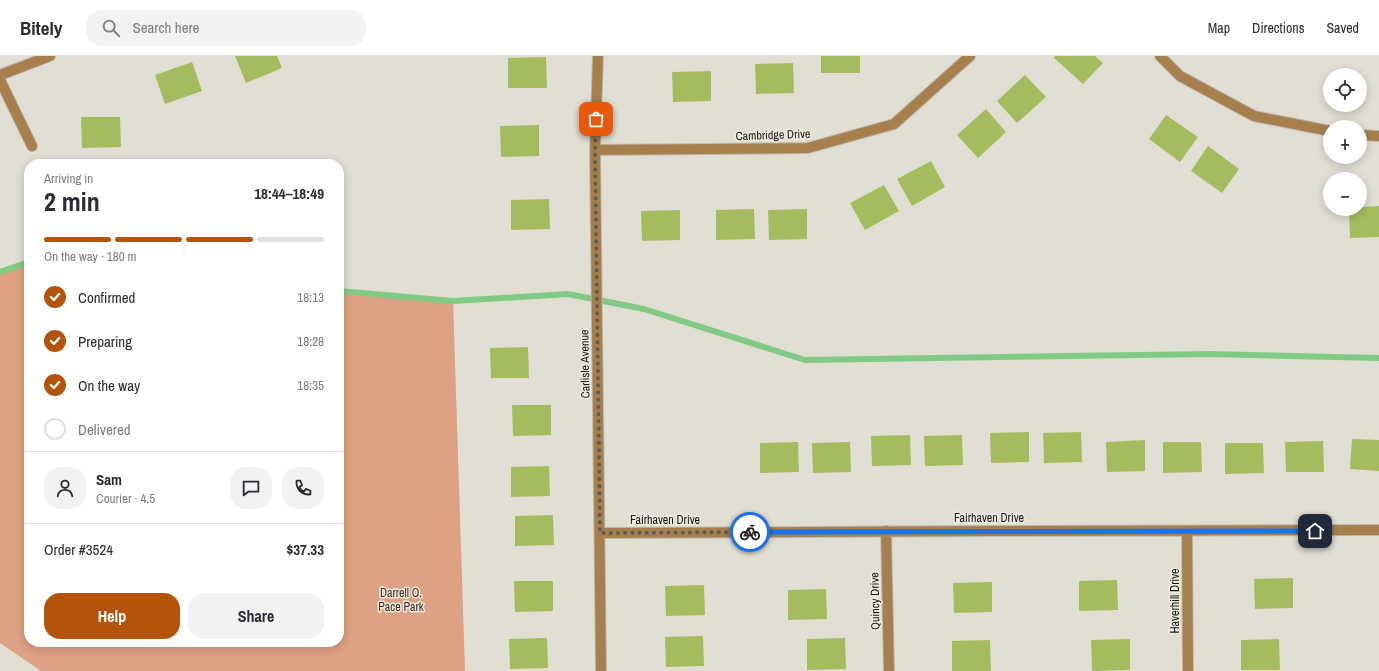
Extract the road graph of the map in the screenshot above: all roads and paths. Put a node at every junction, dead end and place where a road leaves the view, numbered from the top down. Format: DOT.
graph roads {
  1 [pos="50,56"];
  2 [pos="598,56"];
  3 [pos="970,56"];
  4 [pos="1160,56"];
  5 [pos="0,75"];
  6 [pos="0,80"];
  7 [pos="1323,130"];
  8 [pos="1367,135"];
  9 [pos="1379,136"];
  10 [pos="32,146"];
  11 [pos="595,150"];
  12 [pos="1379,530"];
  13 [pos="886,531"];
  14 [pos="1187,532"];
  15 [pos="600,533"];
  16 [pos="601,671"];
  17 [pos="889,671"];
  18 [pos="1188,671"];
  1 -- 5 [label="street"];
  2 -- 11 [label="street, Carlisle Avenue"];
  3 -- 11 [label="street, Cambridge Drive"];
  4 -- 7 [label="street"];
  6 -- 10 [label="street"];
  8 -- 9 [label="street"];
  11 -- 15 [label="street, Carlisle Avenue"];
  12 -- 14 [label="street, Fairhaven Drive"];
  13 -- 14 [label="street, Fairhaven Drive"];
  13 -- 15 [label="street, Fairhaven Drive"];
  13 -- 17 [label="street, Quincy Drive"];
  14 -- 18 [label="street, Haverhill Drive"];
  15 -- 16 [label="street, Carlisle Avenue"];
}
